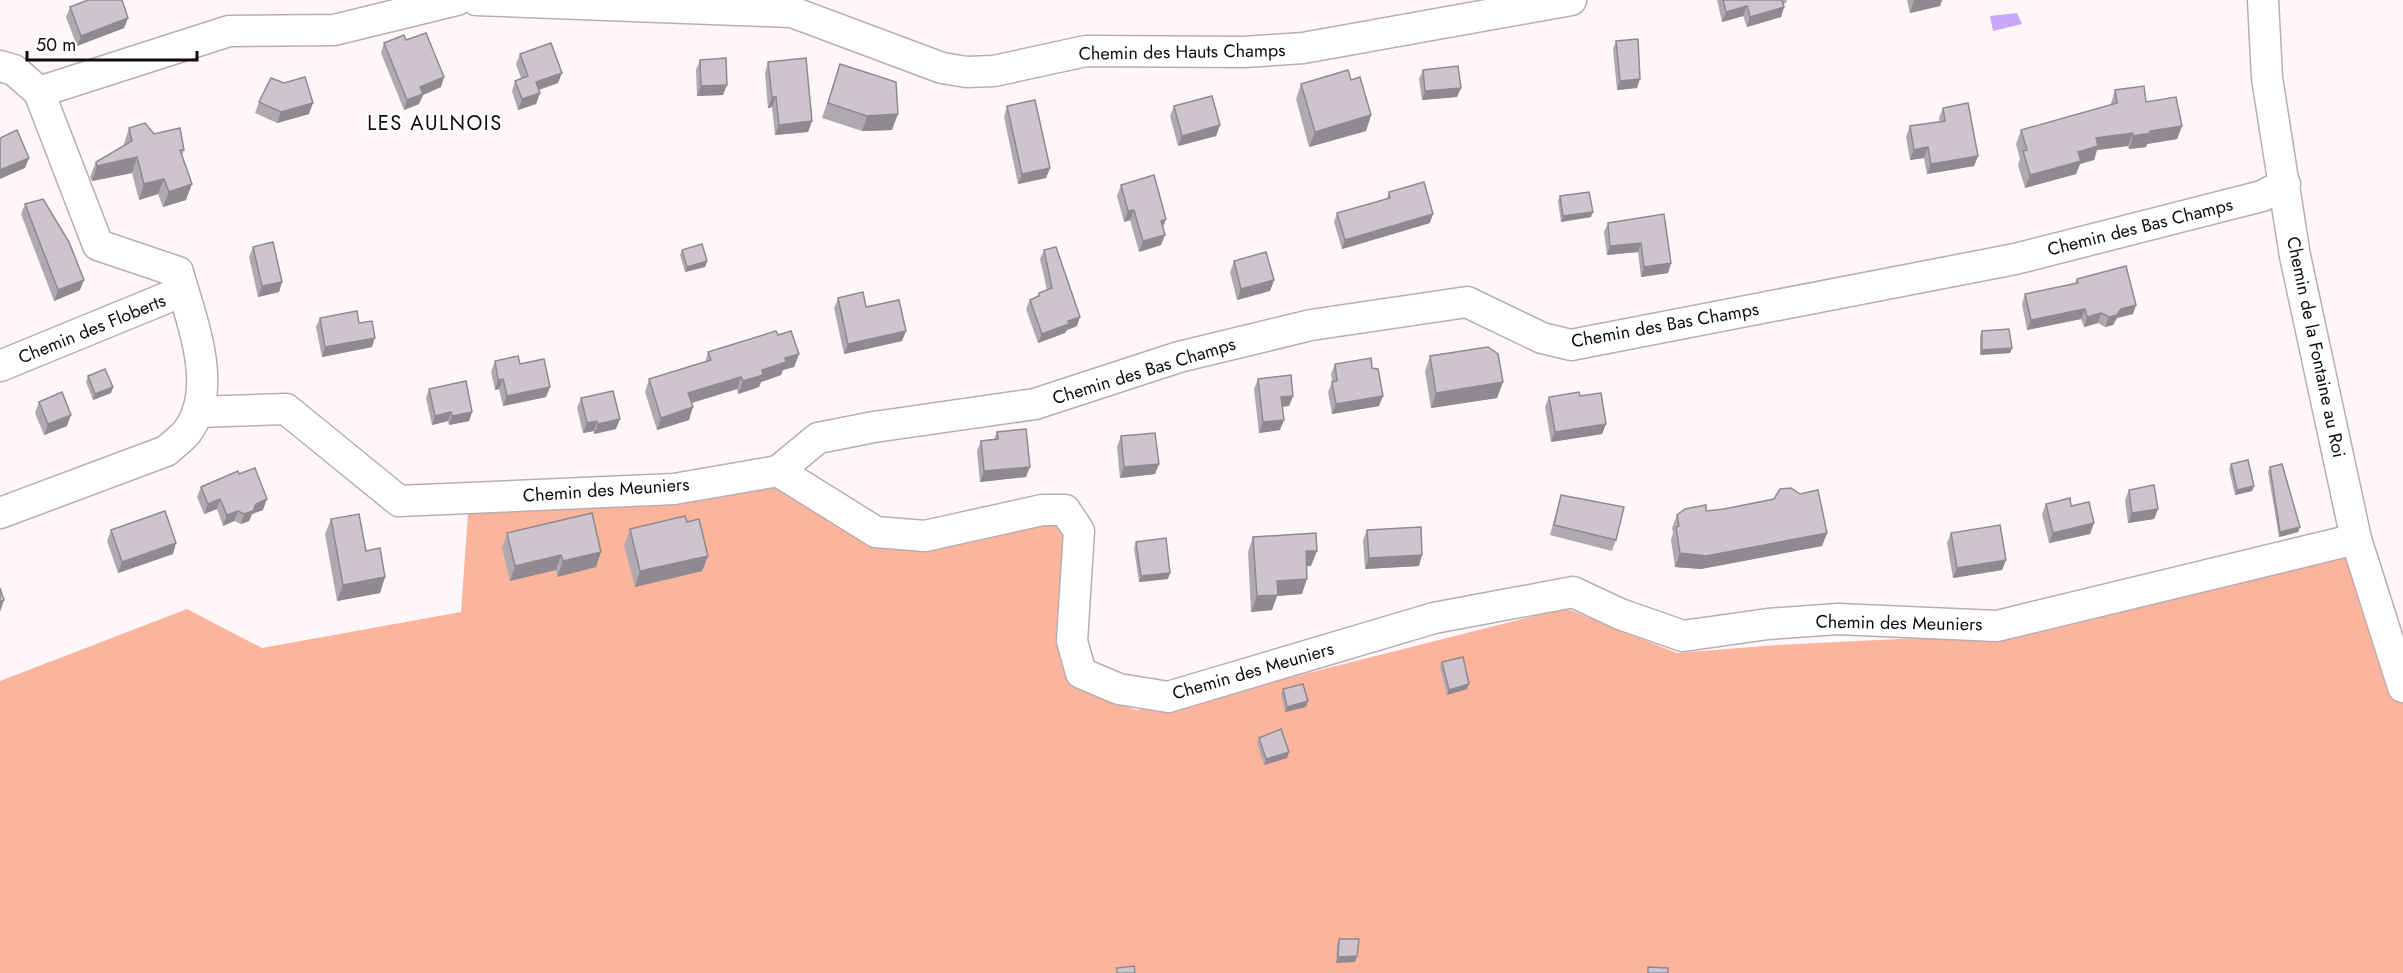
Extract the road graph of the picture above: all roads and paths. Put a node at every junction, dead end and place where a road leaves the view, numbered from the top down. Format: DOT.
graph roads {
  1 [pos="457,0"];
  2 [pos="476,0"];
  3 [pos="1571,0"];
  4 [pos="2263,0"];
  5 [pos="0,66"];
  6 [pos="39,92"];
  7 [pos="2285,184"];
  8 [pos="183,291"];
  9 [pos="0,366"];
  10 [pos="198,412"];
  11 [pos="778,471"];
  12 [pos="0,513"];
  13 [pos="2356,539"];
  14 [pos="2403,687"];
  1 -- 6 [label="street"];
  2 -- 3 [label="street, Chemin des Hauts Champs"];
  4 -- 7 [label="street, Chemin de la Fontaine au Roi"];
  5 -- 6 [label="street"];
  6 -- 8 [label="street"];
  7 -- 11 [label="street, Chemin des Bas Champs"];
  7 -- 13 [label="street, Chemin de la Fontaine au Roi"];
  8 -- 9 [label="street, Chemin des Floberts"];
  8 -- 10 [label="street"];
  10 -- 11 [label="street, Chemin des Meuniers"];
  10 -- 12 [label="street"];
  11 -- 13 [label="street, Chemin des Meuniers"];
  13 -- 14 [label="street, Chemin de la Fontaine au Roi"];
}
